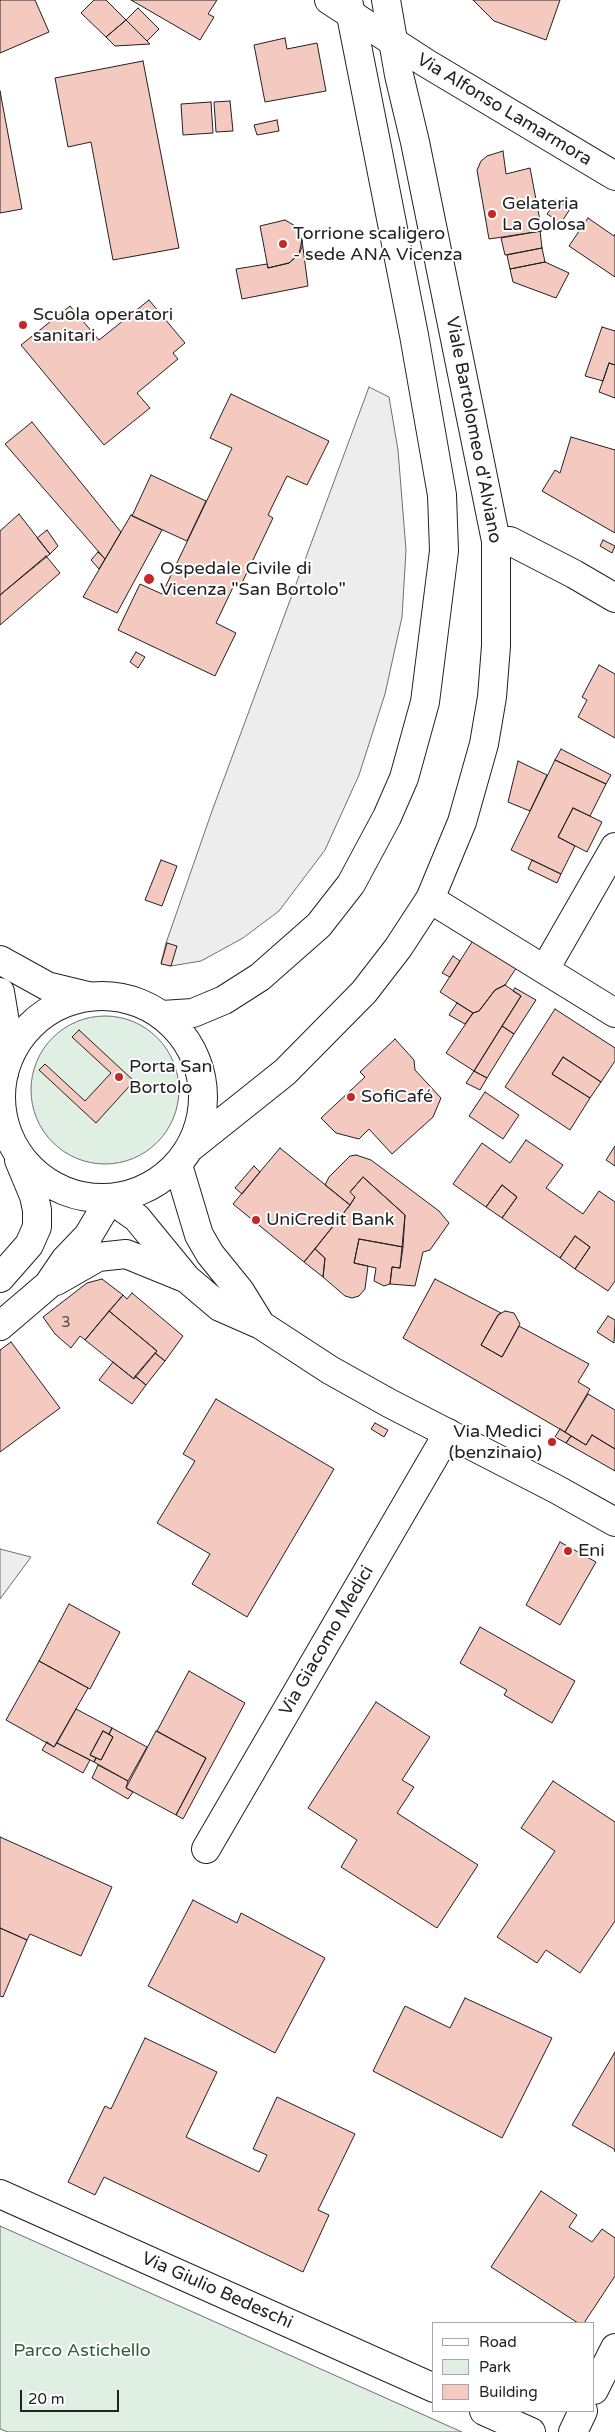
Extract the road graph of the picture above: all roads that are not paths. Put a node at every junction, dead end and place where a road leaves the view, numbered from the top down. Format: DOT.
graph roads {
  1 [pos="386,0"];
  2 [pos="342,5"];
  3 [pos="394,43"];
  4 [pos="615,176"];
  5 [pos="496,541"];
  6 [pos="615,598"];
  7 [pos="615,847"];
  8 [pos="430,899"];
  9 [pos="0,960"];
  10 [pos="545,969"];
  11 [pos="0,992"];
  12 [pos="88,996"];
  13 [pos="615,1013"];
  14 [pos="162,1015"];
  15 [pos="4,1073"];
  16 [pos="14,1149"];
  17 [pos="184,1156"];
  18 [pos="110,1199"];
  19 [pos="0,1278"];
  20 [pos="187,1279"];
  21 [pos="48,1285"];
  22 [pos="261,1325"];
  23 [pos="0,1326"];
  24 [pos="448,1433"];
  25 [pos="615,1522"];
  26 [pos="206,1849"];
  27 [pos="0,2194"];
  28 [pos="615,2348"];
  29 [pos="432,2387"];
  30 [pos="595,2388"];
  31 [pos="486,2412"];
  32 [pos="582,2412"];
  33 [pos="531,2432"];
  34 [pos="572,2432"];
  1 -- 3 [label="main road, Viale Bartolomeo d'Alviano"];
  2 -- 3 [label="main road, Via Alfonso Lamarmora"];
  2 -- 14 [label="main road"];
  3 -- 4 [label="main road, Via Alfonso Lamarmora"];
  3 -- 5 [label="main road, Viale Bartolomeo d'Alviano"];
  5 -- 6 [label="main road"];
  5 -- 8 [label="main road, Viale Bartolomeo d'Alviano"];
  7 -- 10 [label="main road"];
  8 -- 10 [label="main road"];
  8 -- 17 [label="main road, Viale Bartolomeo d'Alviano"];
  9 -- 12 [label="main road"];
  10 -- 13 [label="main road"];
  11 -- 15 [label="main road"];
  12 -- 14 [label="main road, Viale Bartolomeo d'Alviano"];
  12 -- 15 [label="main road, Viale Bartolomeo d'Alviano"];
  14 -- 17 [label="main road, Viale Bartolomeo d'Alviano"];
  15 -- 16 [label="main road, Viale Bartolomeo d'Alviano"];
  16 -- 18 [label="main road, Viale Bartolomeo d'Alviano"];
  16 -- 19 [label="main road"];
  17 -- 18 [label="main road, Viale Bartolomeo d'Alviano"];
  17 -- 22 [label="main road"];
  18 -- 20 [label="main road"];
  18 -- 21 [label="main road"];
  20 -- 21 [label="main road"];
  20 -- 22 [label="main road"];
  21 -- 23 [label="main road"];
  22 -- 24 [label="main road"];
  24 -- 25 [label="main road"];
  24 -- 26 [label="main road, Via Giacomo Medici"];
  27 -- 29 [label="main road, Via Giulio Bedeschi"];
  28 -- 30 [label="main road"];
  31 -- 33 [label="main road"];
  32 -- 34 [label="main road"];
}
